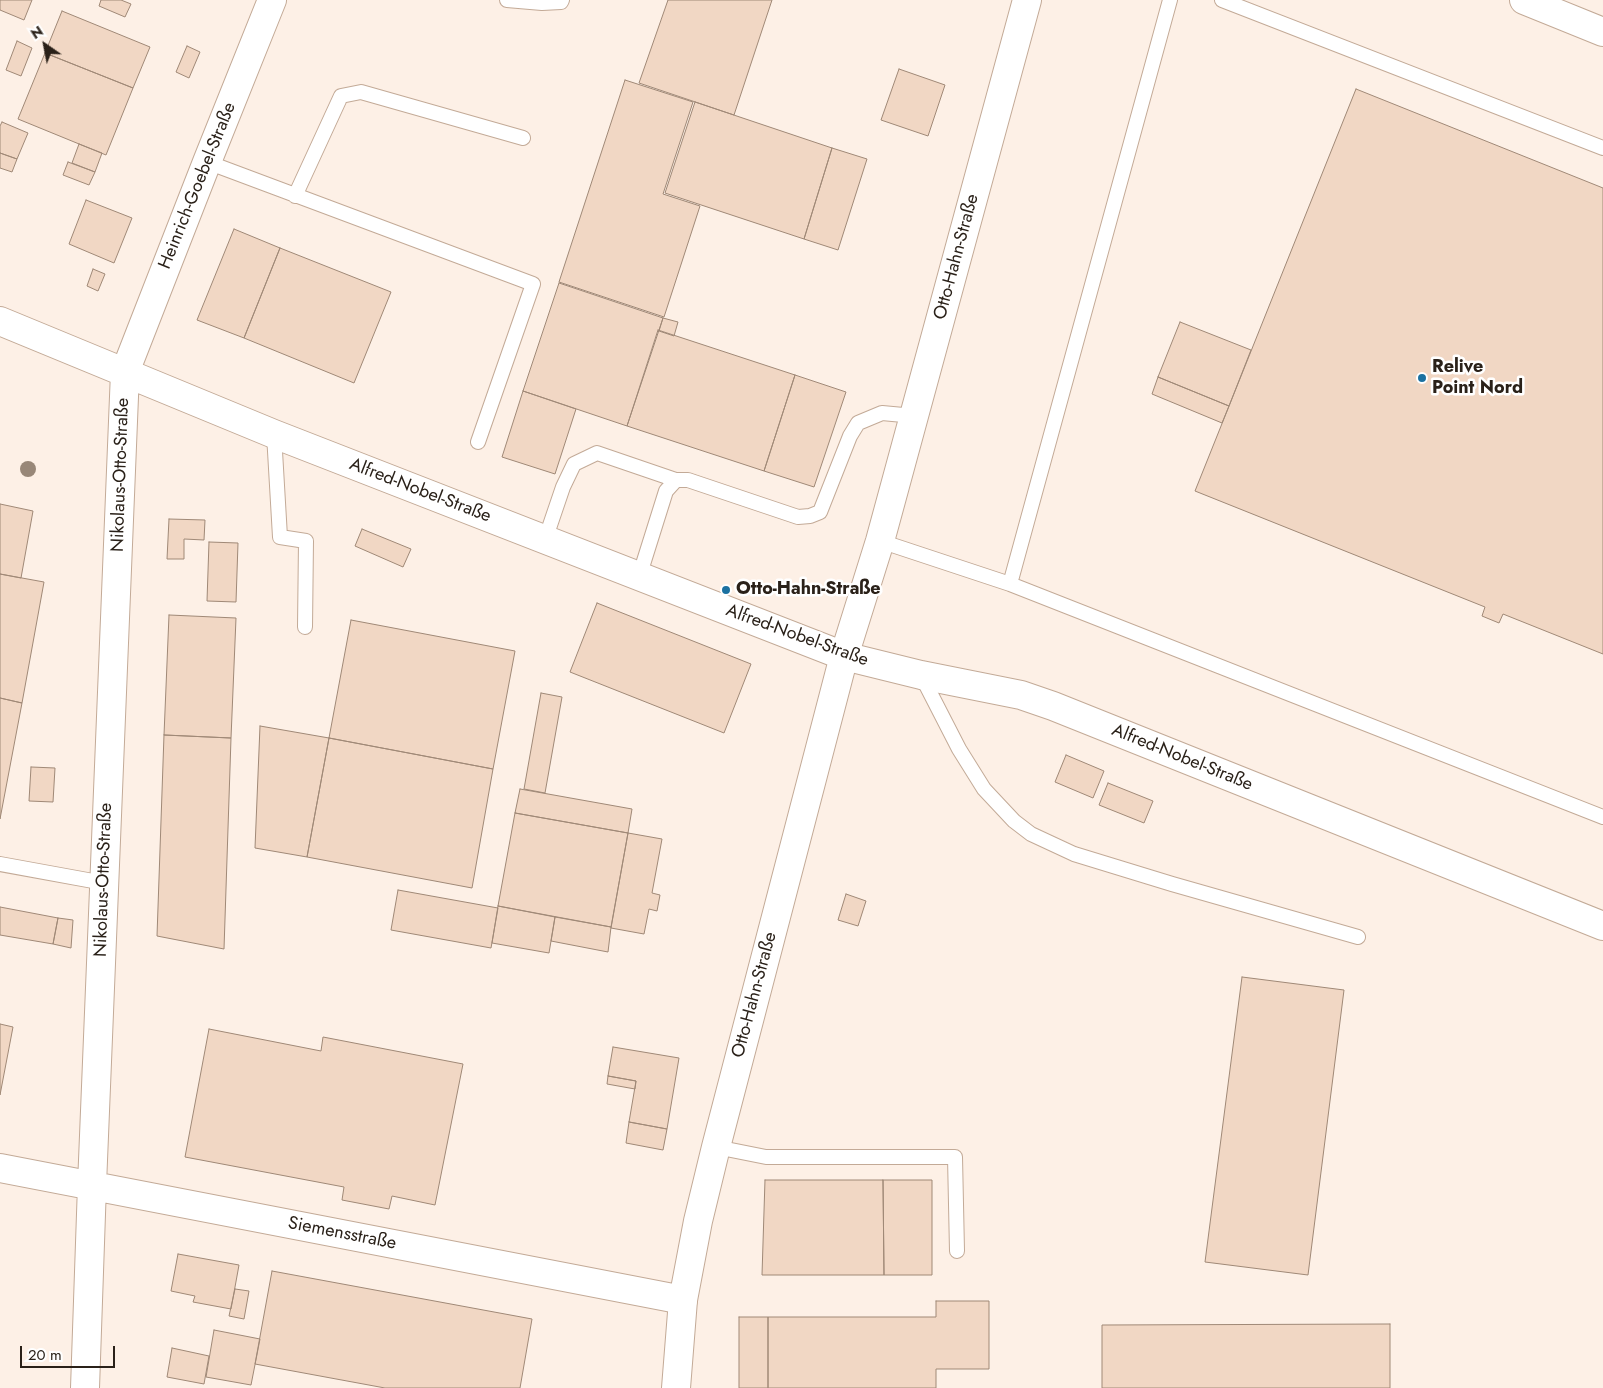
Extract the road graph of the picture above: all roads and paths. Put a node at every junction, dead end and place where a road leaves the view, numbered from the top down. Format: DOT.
graph roads {
  1 [pos="272,0"];
  2 [pos="507,0"];
  3 [pos="562,0"];
  4 [pos="1027,0"];
  5 [pos="1170,0"];
  6 [pos="1222,0"];
  7 [pos="1524,0"];
  8 [pos="1603,32"];
  9 [pos="523,138"];
  10 [pos="1603,148"];
  11 [pos="207,162"];
  12 [pos="295,196"];
  13 [pos="0,321"];
  14 [pos="125,372"];
  15 [pos="914,416"];
  16 [pos="274,434"];
  17 [pos="478,442"];
  18 [pos="676,480"];
  19 [pos="545,540"];
  20 [pos="880,541"];
  21 [pos="638,577"];
  22 [pos="1010,584"];
  23 [pos="305,627"];
  24 [pos="844,656"];
  25 [pos="921,675"];
  26 [pos="1603,817"];
  27 [pos="0,864"];
  28 [pos="104,883"];
  29 [pos="1603,926"];
  30 [pos="1358,937"];
  31 [pos="716,1147"];
  32 [pos="0,1168"];
  33 [pos="92,1185"];
  34 [pos="957,1251"];
  35 [pos="683,1300"];
  36 [pos="85,1388"];
  37 [pos="676,1388"];
  1 -- 11 [label="street, Heinrich-Goebel-Straße"];
  2 -- 3 [label="lane"];
  4 -- 15 [label="street, Otto-Hahn-Straße"];
  5 -- 22 [label="lane"];
  6 -- 10 [label="lane"];
  7 -- 8 [label="street"];
  9 -- 12 [label="lane"];
  11 -- 12 [label="lane"];
  11 -- 14 [label="street, Heinrich-Goebel-Straße"];
  12 -- 17 [label="lane"];
  13 -- 14 [label="street, Alfred-Nobel-Straße"];
  14 -- 16 [label="street, Alfred-Nobel-Straße"];
  14 -- 28 [label="street, Nikolaus-Otto-Straße"];
  15 -- 18 [label="lane"];
  15 -- 20 [label="street, Otto-Hahn-Straße"];
  16 -- 19 [label="street, Alfred-Nobel-Straße"];
  16 -- 23 [label="lane"];
  18 -- 19 [label="lane"];
  18 -- 21 [label="lane"];
  19 -- 21 [label="street, Alfred-Nobel-Straße"];
  20 -- 22 [label="lane"];
  20 -- 24 [label="street, Otto-Hahn-Straße"];
  21 -- 24 [label="street, Alfred-Nobel-Straße"];
  22 -- 26 [label="lane"];
  24 -- 25 [label="street, Alfred-Nobel-Straße"];
  24 -- 31 [label="street, Otto-Hahn-Straße"];
  25 -- 29 [label="street, Alfred-Nobel-Straße"];
  25 -- 30 [label="lane"];
  27 -- 28 [label="lane"];
  28 -- 33 [label="street, Nikolaus-Otto-Straße"];
  31 -- 34 [label="lane"];
  31 -- 35 [label="street, Otto-Hahn-Straße"];
  32 -- 33 [label="street, Siemensstraße"];
  33 -- 35 [label="street, Siemensstraße"];
  33 -- 36 [label="street, Nikolaus-Otto-Straße"];
  35 -- 37 [label="street, Otto-Hahn-Straße"];
}
